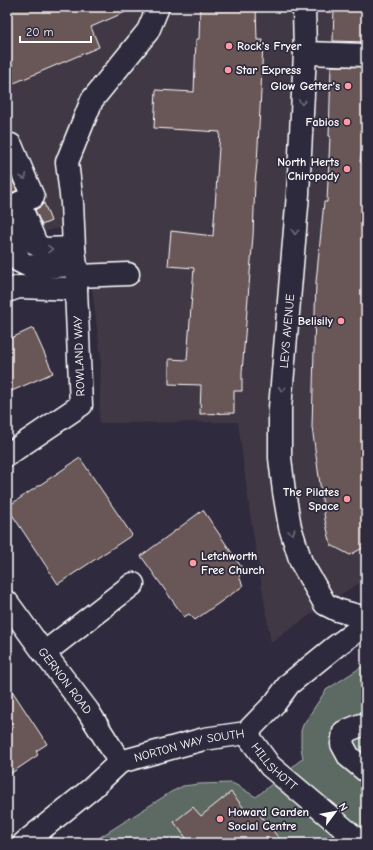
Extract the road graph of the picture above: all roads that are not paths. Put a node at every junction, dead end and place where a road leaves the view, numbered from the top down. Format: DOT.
graph roads {
  1 [pos="158,7"];
  2 [pos="304,7"];
  3 [pos="305,53"];
  4 [pos="366,55"];
  5 [pos="7,146"];
  6 [pos="13,206"];
  7 [pos="7,225"];
  8 [pos="13,257"];
  9 [pos="76,269"];
  10 [pos="128,274"];
  11 [pos="7,291"];
  12 [pos="7,455"];
  13 [pos="133,584"];
  14 [pos="7,602"];
  15 [pos="366,618"];
  16 [pos="366,624"];
  17 [pos="44,653"];
  18 [pos="366,725"];
  19 [pos="246,733"];
  20 [pos="120,762"];
  21 [pos="366,771"];
  22 [pos="24,843"];
  23 [pos="361,843"];
  1 -- 9 [label="street"];
  2 -- 3 [label="street, LEYS AVENUE"];
  3 -- 4 [label="street"];
  3 -- 15 [label="street, LEYS AVENUE, one-way"];
  5 -- 6 [label="street, one-way"];
  6 -- 9 [label="street, one-way"];
  7 -- 8 [label="street"];
  8 -- 9 [label="street"];
  9 -- 10 [label="street"];
  9 -- 11 [label="street"];
  9 -- 12 [label="street, ROWLAND WAY"];
  13 -- 17 [label="street"];
  14 -- 17 [label="street, GERNON ROAD"];
  16 -- 19 [label="street, NORTON WAY SOUTH"];
  17 -- 20 [label="street, GERNON ROAD"];
  18 -- 21 [label="street"];
  19 -- 20 [label="street, NORTON WAY SOUTH"];
  19 -- 23 [label="street, HILLSHOTT"];
  20 -- 22 [label="street, NORTON WAY SOUTH"];
}
